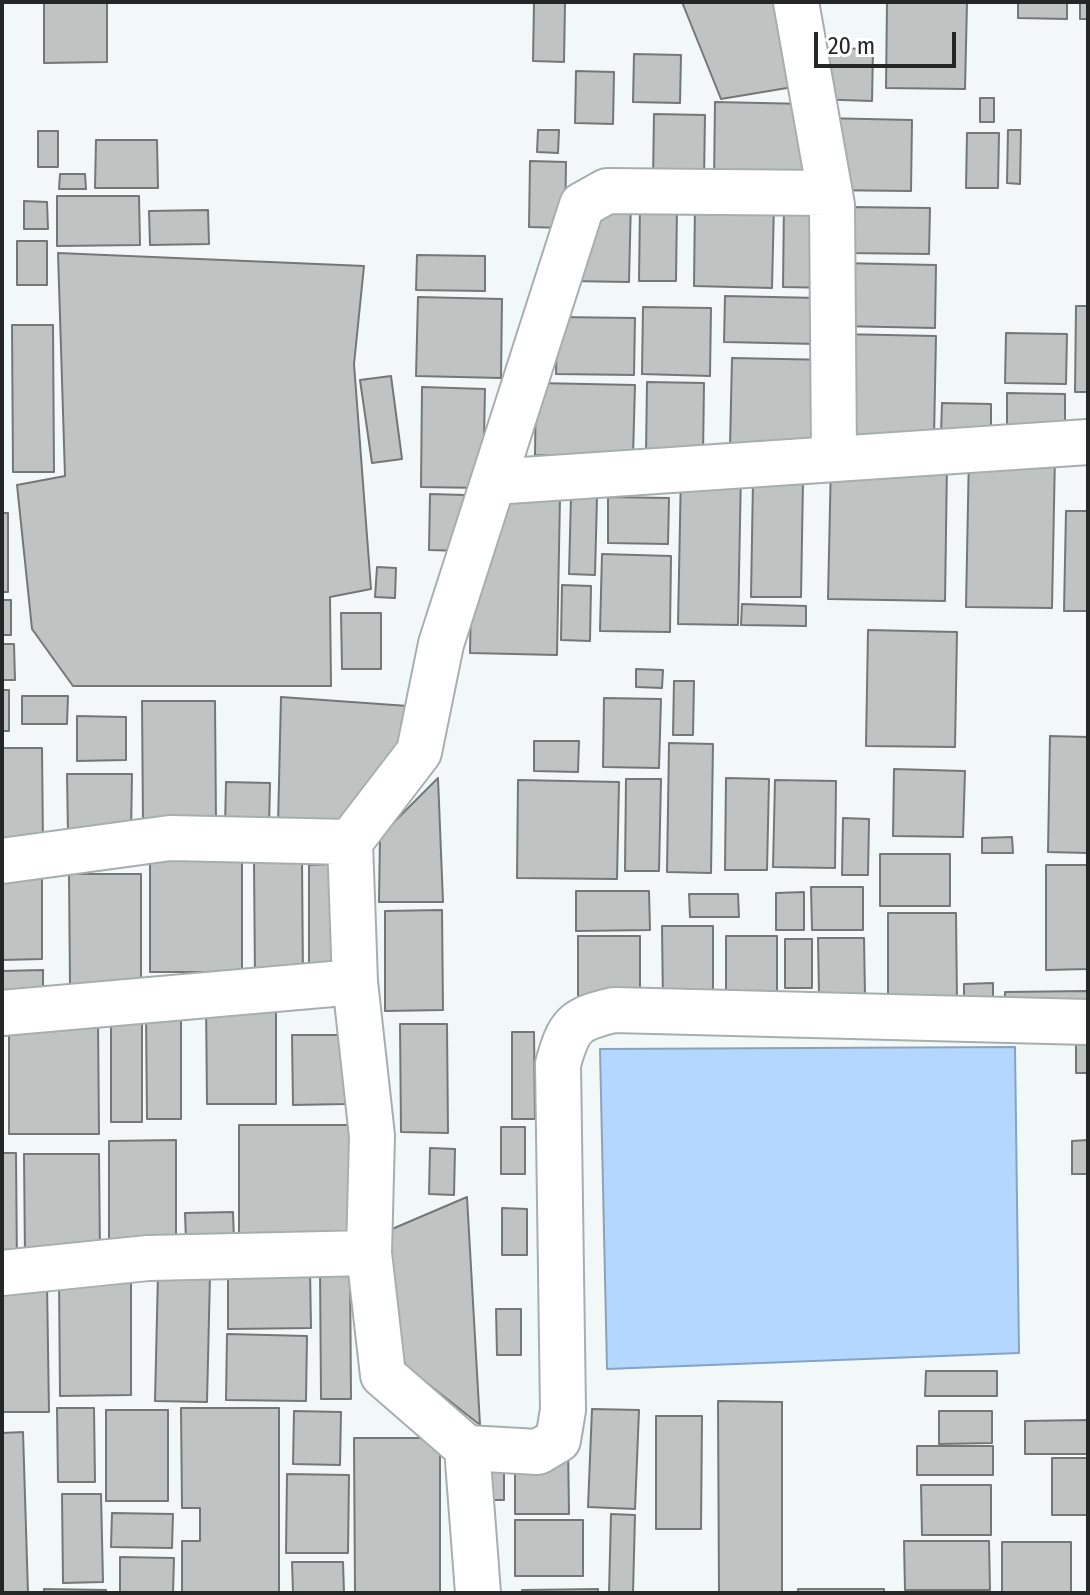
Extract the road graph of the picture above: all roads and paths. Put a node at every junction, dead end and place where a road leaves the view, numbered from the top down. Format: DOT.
graph roads {
  1 [pos="796,2"];
  2 [pos="830,193"];
  3 [pos="1088,442"];
  4 [pos="834,458"];
  5 [pos="493,482"];
  6 [pos="350,842"];
  7 [pos="2,861"];
  8 [pos="355,982"];
  9 [pos="2,1013"];
  10 [pos="1088,1022"];
  11 [pos="369,1253"];
  12 [pos="2,1273"];
  13 [pos="467,1448"];
  14 [pos="478,1593"];
  1 -- 2 [label="street"];
  2 -- 4 [label="street"];
  2 -- 5 [label="street"];
  3 -- 4 [label="street"];
  4 -- 5 [label="street"];
  5 -- 6 [label="street"];
  6 -- 7 [label="street"];
  6 -- 8 [label="street"];
  8 -- 9 [label="street"];
  8 -- 11 [label="street"];
  10 -- 13 [label="street"];
  11 -- 12 [label="street"];
  11 -- 13 [label="street"];
  13 -- 14 [label="street"];
}
